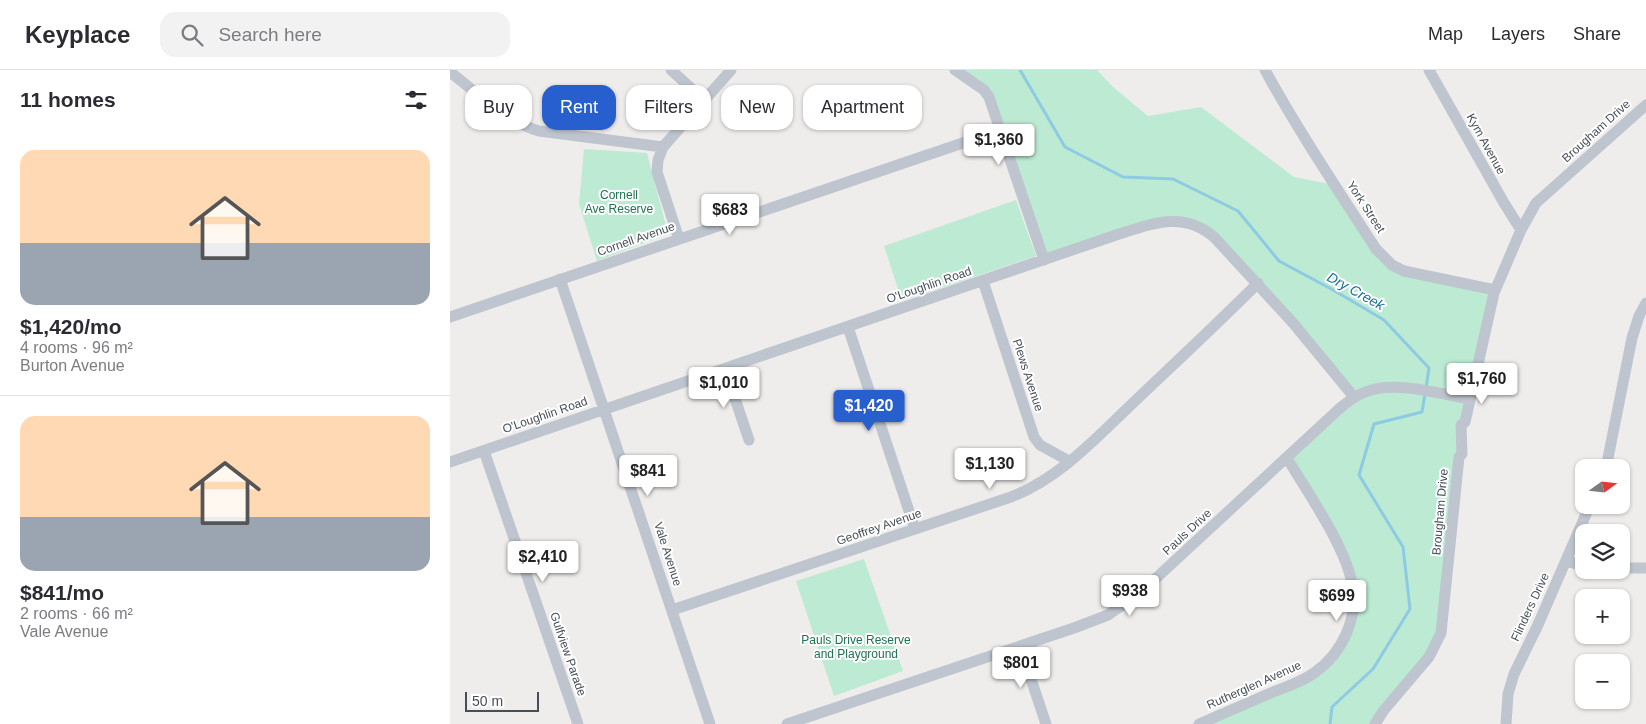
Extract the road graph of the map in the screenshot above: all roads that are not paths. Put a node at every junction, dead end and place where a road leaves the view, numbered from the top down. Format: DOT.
graph roads {
  1 [pos="671,70"];
  2 [pos="731,70"];
  3 [pos="955,70"];
  4 [pos="1265,70"];
  5 [pos="1429,70"];
  6 [pos="450,72"];
  7 [pos="688,85"];
  8 [pos="711,92"];
  9 [pos="1646,105"];
  10 [pos="678,130"];
  11 [pos="1001,130"];
  12 [pos="663,147"];
  13 [pos="1521,230"];
  14 [pos="679,239"];
  15 [pos="1044,260"];
  16 [pos="560,279"];
  17 [pos="983,282"];
  18 [pos="1258,284"];
  19 [pos="1495,290"];
  20 [pos="1646,303"];
  21 [pos="450,317"];
  22 [pos="848,328"];
  23 [pos="725,369"];
  24 [pos="1354,398"];
  25 [pos="1470,399"];
  26 [pos="604,410"];
  27 [pos="749,440"];
  28 [pos="484,451"];
  29 [pos="1287,458"];
  30 [pos="1608,459"];
  31 [pos="1069,461"];
  32 [pos="450,462"];
  33 [pos="1586,514"];
  34 [pos="915,529"];
  35 [pos="1566,560"];
  36 [pos="1575,564"];
  37 [pos="1630,568"];
  38 [pos="1646,568"];
  39 [pos="672,610"];
  40 [pos="1020,646"];
  41 [pos="578,724"];
  42 [pos="710,724"];
  43 [pos="787,724"];
  44 [pos="1046,724"];
  45 [pos="1199,724"];
  46 [pos="1374,724"];
  47 [pos="1506,724"];
  1 -- 7 [label="street"];
  2 -- 8 [label="street"];
  3 -- 11 [label="street"];
  4 -- 19 [label="street, York Street"];
  5 -- 13 [label="street, Kym Avenue"];
  6 -- 12 [label="street"];
  9 -- 13 [label="street, Brougham Drive"];
  10 -- 12 [label="street"];
  11 -- 14 [label="street, Cornell Avenue"];
  11 -- 15 [label="street"];
  12 -- 14 [label="street"];
  13 -- 19 [label="street, Brougham Drive"];
  14 -- 16 [label="street, Cornell Avenue"];
  15 -- 17 [label="street, O'Loughlin Road"];
  15 -- 18 [label="street, O'Loughlin Road"];
  16 -- 21 [label="street, Cornell Avenue"];
  16 -- 26 [label="street, Vale Avenue"];
  17 -- 22 [label="street, O'Loughlin Road"];
  17 -- 31 [label="street, Plews Avenue"];
  18 -- 24 [label="street, O'Loughlin Road"];
  18 -- 31 [label="street, Geoffrey Avenue"];
  19 -- 25 [label="street, Brougham Drive"];
  20 -- 30 [label="street"];
  22 -- 23 [label="street, O'Loughlin Road"];
  22 -- 34 [label="street"];
  23 -- 26 [label="street, O'Loughlin Road"];
  23 -- 27 [label="street"];
  24 -- 25 [label="street, Pauls Drive"];
  24 -- 29 [label="street, Pauls Drive"];
  25 -- 46 [label="street, Brougham Drive"];
  26 -- 28 [label="street, O'Loughlin Road"];
  26 -- 39 [label="street, Vale Avenue"];
  28 -- 32 [label="street, O'Loughlin Road"];
  28 -- 41 [label="street, Gulfview Parade"];
  29 -- 40 [label="street, Pauls Drive"];
  29 -- 45 [label="street, Rutherglen Avenue"];
  31 -- 34 [label="street, Geoffrey Avenue"];
  33 -- 35 [label="street, Flinders Drive"];
  34 -- 39 [label="street, Geoffrey Avenue"];
  35 -- 36 [label="street"];
  35 -- 47 [label="street, Flinders Drive"];
  37 -- 38 [label="street"];
  39 -- 42 [label="street, Vale Avenue"];
  40 -- 43 [label="street, Pauls Drive"];
  40 -- 44 [label="street"];
}
